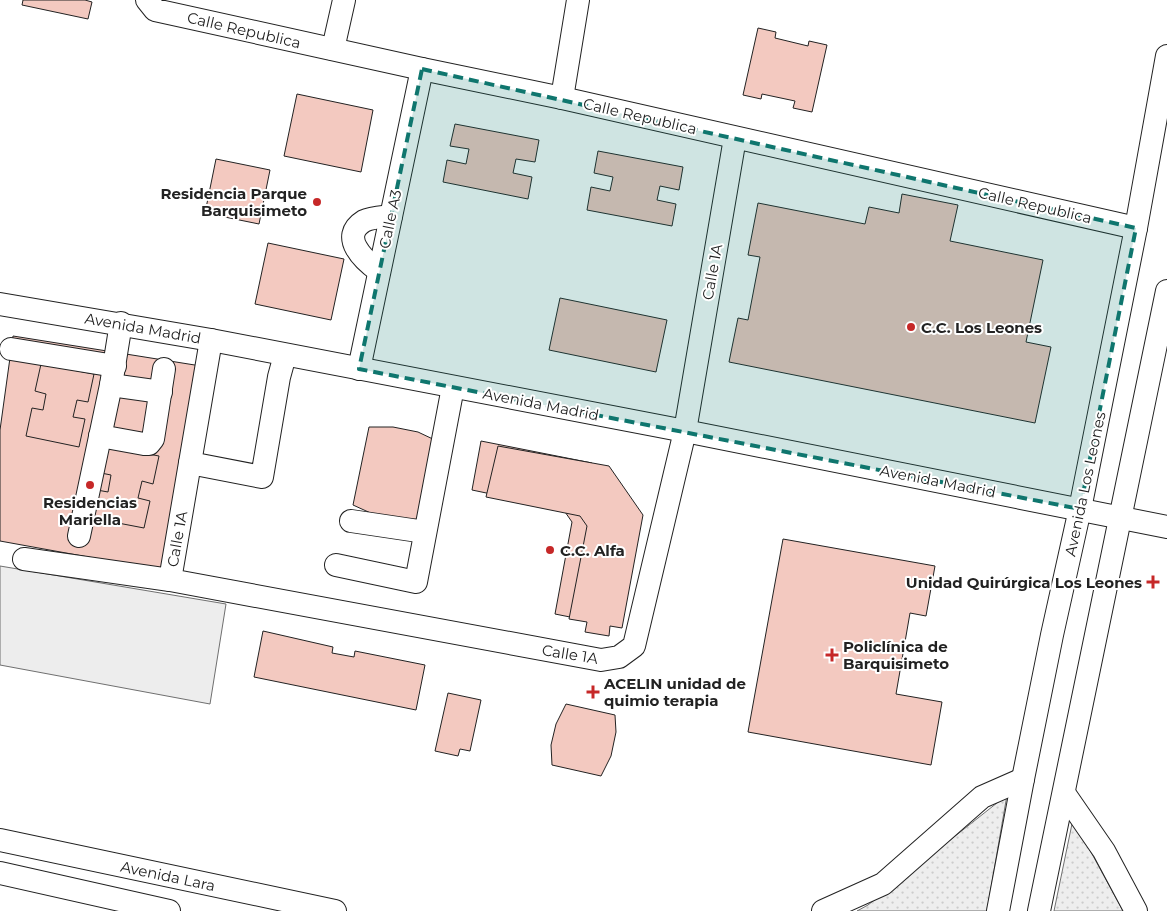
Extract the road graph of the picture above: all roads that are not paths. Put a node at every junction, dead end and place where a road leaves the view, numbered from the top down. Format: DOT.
graph roads {
  1 [pos="147,0"];
  2 [pos="344,0"];
  3 [pos="578,0"];
  4 [pos="334,50"];
  5 [pos="1167,56"];
  6 [pos="422,69"];
  7 [pos="562,98"];
  8 [pos="735,138"];
  9 [pos="391,216"];
  10 [pos="1136,228"];
  11 [pos="379,271"];
  12 [pos="1167,291"];
  13 [pos="0,304"];
  14 [pos="121,323"];
  15 [pos="211,340"];
  16 [pos="12,349"];
  17 [pos="285,354"];
  18 [pos="164,369"];
  19 [pos="359,369"];
  20 [pos="113,376"];
  21 [pos="453,387"];
  22 [pos="161,392"];
  23 [pos="685,431"];
  24 [pos="100,436"];
  25 [pos="190,463"];
  26 [pos="1080,508"];
  27 [pos="1121,519"];
  28 [pos="350,521"];
  29 [pos="1167,527"];
  30 [pos="425,532"];
  31 [pos="79,536"];
  32 [pos="24,559"];
  33 [pos="336,565"];
  34 [pos="170,580"];
  35 [pos="1022,779"];
  36 [pos="1064,794"];
  37 [pos="0,840"];
  38 [pos="0,873"];
  39 [pos="169,911"];
  40 [pos="336,911"];
  41 [pos="823,911"];
  42 [pos="998,911"];
  43 [pos="1039,911"];
  44 [pos="1136,911"];
  1 -- 4 [label="street, Calle Republica"];
  2 -- 4 [label="street"];
  3 -- 7 [label="street"];
  4 -- 6 [label="street, Calle Republica"];
  5 -- 10 [label="street, Avenida Los Leones"];
  6 -- 7 [label="street, Calle Republica"];
  6 -- 9 [label="street, Calle A3"];
  7 -- 8 [label="street, Calle Republica"];
  8 -- 10 [label="street, Calle Republica"];
  8 -- 23 [label="street, Calle 1A"];
  9 -- 11 [label="street, Calle A3"];
  9 -- 11 [label="street"];
  10 -- 26 [label="street, Avenida Los Leones"];
  11 -- 19 [label="street, Calle A3"];
  12 -- 27 [label="street"];
  13 -- 14 [label="street, Avenida Madrid"];
  14 -- 15 [label="street, Avenida Madrid"];
  14 -- 20 [label="street"];
  15 -- 17 [label="street, Avenida Madrid"];
  15 -- 25 [label="street, Calle 1A"];
  16 -- 20 [label="street"];
  17 -- 19 [label="street, Avenida Madrid"];
  17 -- 25 [label="street"];
  18 -- 22 [label="street"];
  19 -- 21 [label="street, Avenida Madrid"];
  20 -- 22 [label="street"];
  20 -- 24 [label="street"];
  21 -- 23 [label="street, Avenida Madrid"];
  21 -- 30 [label="street"];
  22 -- 24 [label="street"];
  23 -- 26 [label="street, Avenida Madrid"];
  23 -- 34 [label="street, Calle 1A"];
  24 -- 31 [label="street"];
  25 -- 34 [label="street, Calle 1A"];
  26 -- 27 [label="street, Avenida Madrid"];
  26 -- 35 [label="street, Avenida Los Leones"];
  27 -- 29 [label="street, Avenida Madrid"];
  27 -- 36 [label="street"];
  28 -- 30 [label="street"];
  30 -- 33 [label="street"];
  32 -- 34 [label="street"];
  35 -- 41 [label="street"];
  35 -- 42 [label="street, Avenida Los Leones"];
  36 -- 43 [label="street"];
  36 -- 44 [label="street"];
  37 -- 40 [label="street, Avenida Lara"];
  38 -- 39 [label="street"];
}
